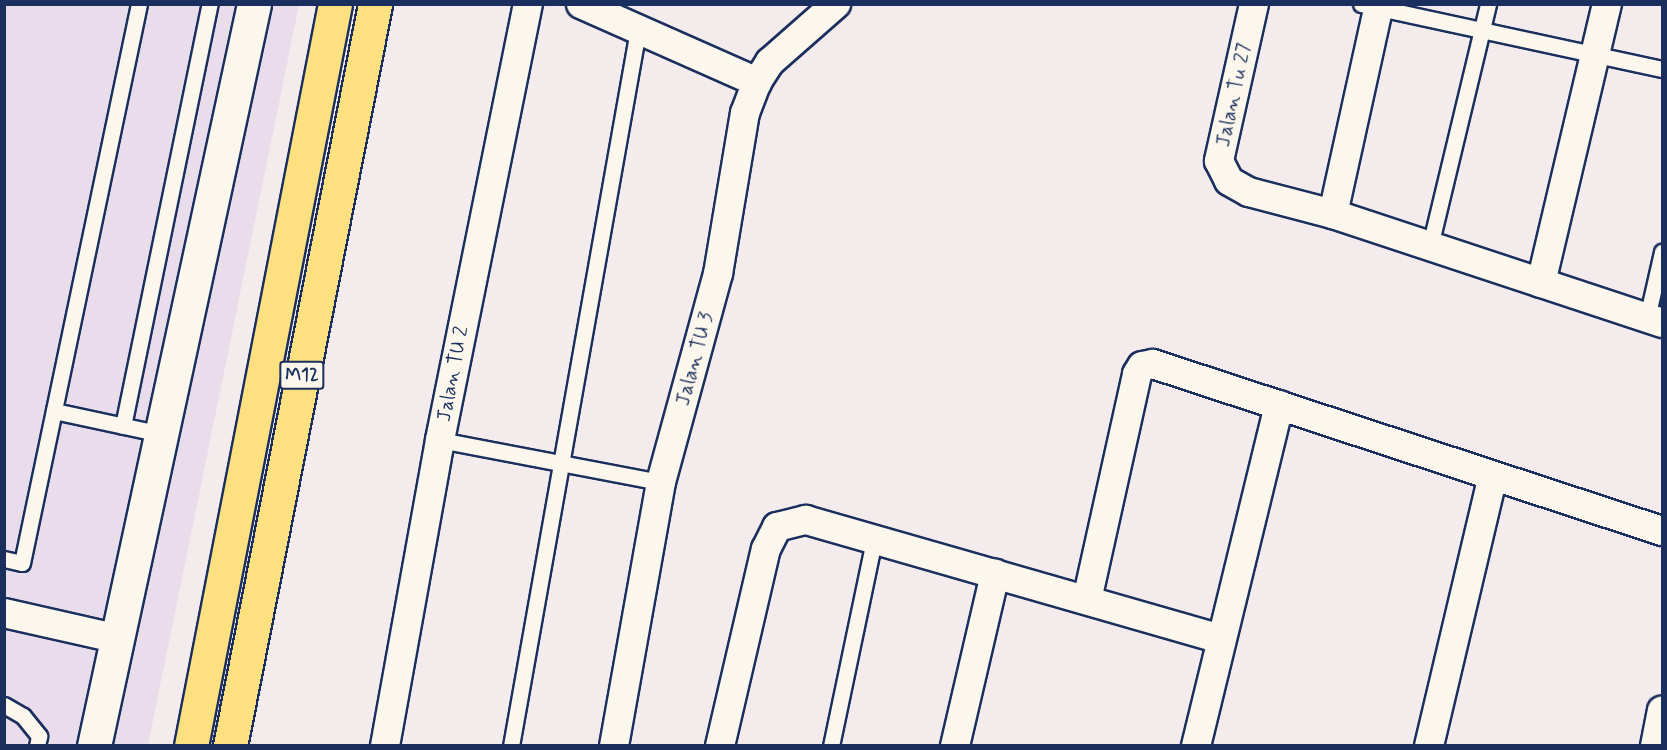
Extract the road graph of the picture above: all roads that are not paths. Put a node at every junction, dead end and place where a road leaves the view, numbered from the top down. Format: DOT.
graph roads {
  1 [pos="139,4"];
  2 [pos="210,4"];
  3 [pos="254,4"];
  4 [pos="335,4"];
  5 [pos="375,4"];
  6 [pos="528,4"];
  7 [pos="580,4"];
  8 [pos="836,4"];
  9 [pos="1254,4"];
  10 [pos="1488,4"];
  11 [pos="1607,4"];
  12 [pos="1373,6"];
  13 [pos="638,30"];
  14 [pos="1482,30"];
  15 [pos="1595,55"];
  16 [pos="1662,69"];
  17 [pos="757,82"];
  18 [pos="1333,214"];
  19 [pos="1430,246"];
  20 [pos="1662,252"];
  21 [pos="1541,282"];
  22 [pos="1655,321"];
  23 [pos="1279,405"];
  24 [pos="54,411"];
  25 [pos="123,426"];
  26 [pos="161,434"];
  27 [pos="440,440"];
  28 [pos="561,464"];
  29 [pos="1493,476"];
  30 [pos="661,483"];
  31 [pos="1662,531"];
  32 [pos="874,540"];
  33 [pos="4,559"];
  34 [pos="995,574"];
  35 [pos="1087,600"];
  36 [pos="4,613"];
  37 [pos="115,638"];
  38 [pos="1221,639"];
  39 [pos="4,705"];
  40 [pos="1662,711"];
  41 [pos="37,746"];
  42 [pos="94,746"];
  43 [pos="190,746"];
  44 [pos="230,746"];
  45 [pos="385,746"];
  46 [pos="511,746"];
  47 [pos="614,746"];
  48 [pos="720,746"];
  49 [pos="831,746"];
  50 [pos="955,746"];
  51 [pos="1196,746"];
  52 [pos="1429,746"];
  53 [pos="1655,746"];
  1 -- 24 [label="lane"];
  2 -- 25 [label="lane"];
  3 -- 26 [label="street"];
  4 -- 43 [label="main road, M12"];
  5 -- 44 [label="main road, M12"];
  6 -- 27 [label="street, Jalan TU 2"];
  7 -- 13 [label="street"];
  8 -- 17 [label="street, Jalan TU 3"];
  9 -- 18 [label="street, Jalan Tu 27"];
  10 -- 14 [label="lane"];
  11 -- 15 [label="street"];
  12 -- 14 [label="lane"];
  12 -- 18 [label="street"];
  13 -- 17 [label="street"];
  13 -- 28 [label="lane"];
  14 -- 15 [label="lane"];
  14 -- 19 [label="lane"];
  15 -- 16 [label="lane"];
  15 -- 21 [label="street"];
  17 -- 30 [label="street, Jalan TU 3"];
  18 -- 19 [label="street, Jalan Tu 27"];
  19 -- 21 [label="street, Jalan Tu 27"];
  20 -- 22 [label="lane"];
  21 -- 22 [label="street, Jalan Tu 27"];
  23 -- 29 [label="street"];
  23 -- 35 [label="street"];
  23 -- 38 [label="street"];
  24 -- 25 [label="lane"];
  24 -- 33 [label="lane"];
  25 -- 26 [label="lane"];
  26 -- 37 [label="street"];
  27 -- 28 [label="lane"];
  27 -- 45 [label="street, Jalan TU 2"];
  28 -- 30 [label="lane"];
  28 -- 46 [label="lane"];
  29 -- 31 [label="street"];
  29 -- 52 [label="street"];
  30 -- 47 [label="street, Jalan TU 3"];
  32 -- 34 [label="street"];
  32 -- 48 [label="street"];
  32 -- 49 [label="lane"];
  34 -- 35 [label="street"];
  34 -- 50 [label="street"];
  35 -- 38 [label="street"];
  36 -- 37 [label="street"];
  37 -- 42 [label="street"];
  38 -- 51 [label="street"];
  39 -- 41 [label="lane"];
  40 -- 53 [label="street"];
}
